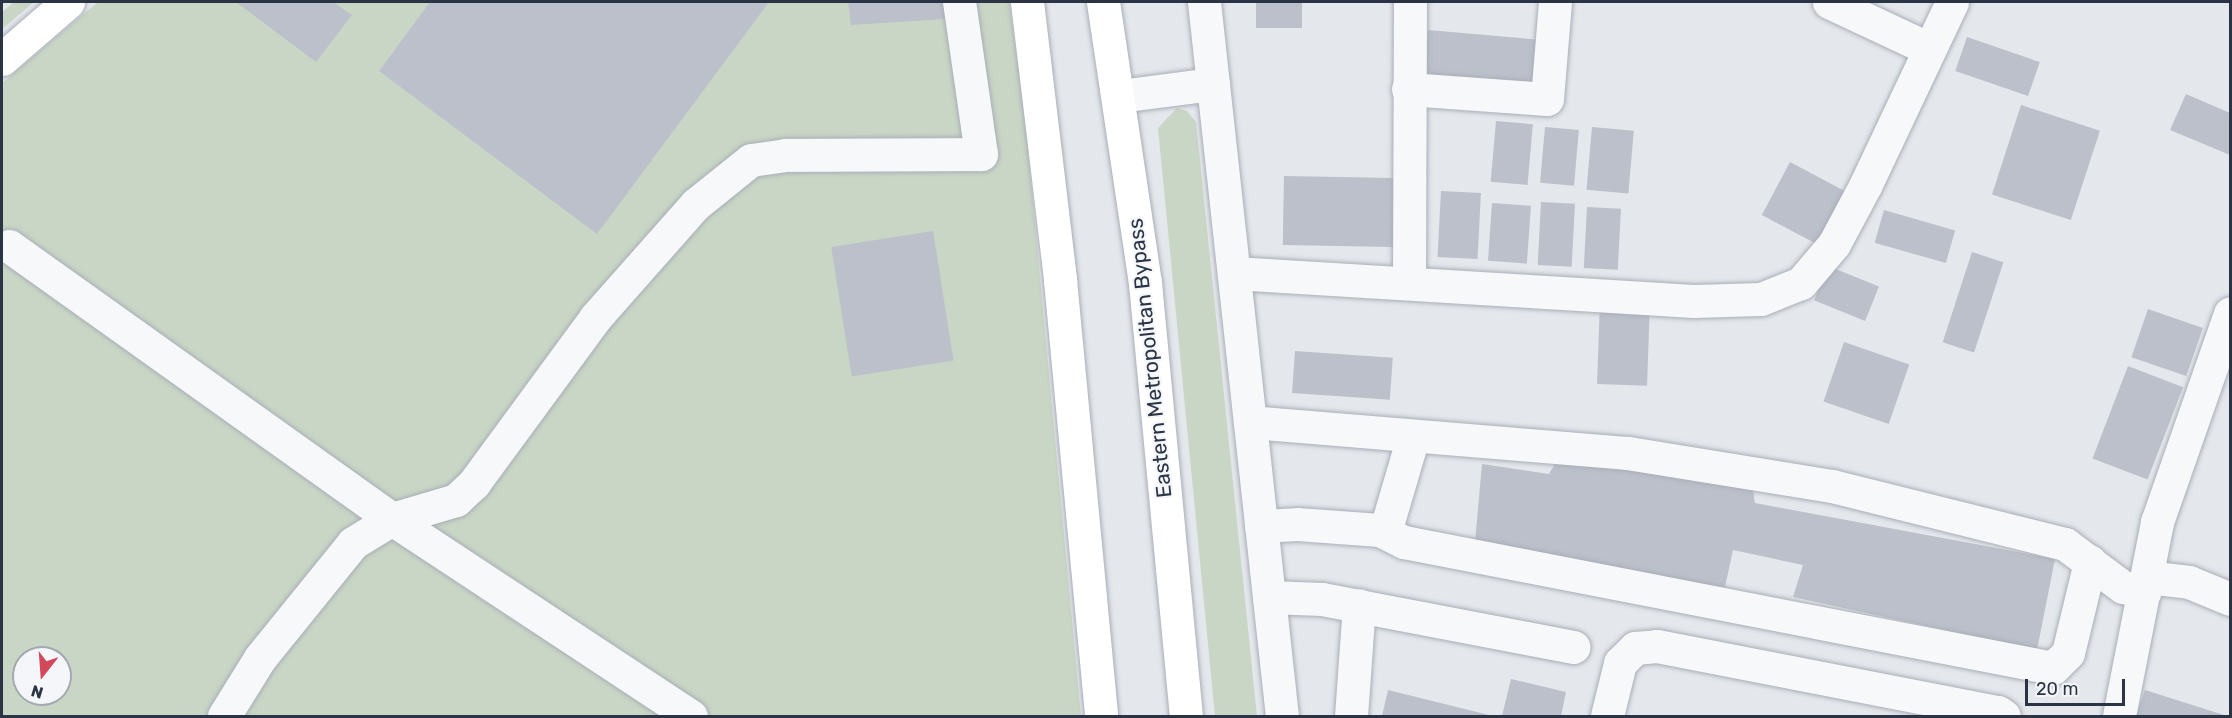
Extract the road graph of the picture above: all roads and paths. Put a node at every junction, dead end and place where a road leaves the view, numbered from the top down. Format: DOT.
graph roads {
  1 [pos="68,2"];
  2 [pos="959,2"];
  3 [pos="1027,2"];
  4 [pos="1103,2"];
  5 [pos="1204,2"];
  6 [pos="1410,2"];
  7 [pos="1555,2"];
  8 [pos="1829,2"];
  9 [pos="1952,2"];
  10 [pos="1927,48"];
  11 [pos="2,59"];
  12 [pos="1213,84"];
  13 [pos="1408,89"];
  14 [pos="1119,96"];
  15 [pos="9,246"];
  16 [pos="1234,273"];
  17 [pos="1409,283"];
  18 [pos="2230,313"];
  19 [pos="1250,422"];
  20 [pos="1413,437"];
  21 [pos="392,519"];
  22 [pos="1261,526"];
  23 [pos="1385,532"];
  24 [pos="2090,562"];
  25 [pos="2145,584"];
  26 [pos="1269,597"];
  27 [pos="2230,599"];
  28 [pos="1359,605"];
  29 [pos="1573,647"];
  30 [pos="224,717"];
  31 [pos="691,717"];
  32 [pos="1101,717"];
  33 [pos="1186,717"];
  34 [pos="1282,717"];
  35 [pos="1351,717"];
  36 [pos="1607,717"];
  37 [pos="2004,717"];
  38 [pos="2119,717"];
  1 -- 11 [label="main road"];
  2 -- 21 [label="street"];
  3 -- 32 [label="main road"];
  4 -- 14 [label="main road, Eastern Metropolitan Bypass"];
  5 -- 12 [label="street"];
  6 -- 13 [label="street"];
  7 -- 13 [label="street"];
  8 -- 10 [label="street"];
  9 -- 10 [label="street"];
  10 -- 17 [label="street"];
  12 -- 14 [label="street"];
  12 -- 16 [label="street"];
  13 -- 17 [label="street"];
  14 -- 33 [label="main road, Eastern Metropolitan Bypass"];
  15 -- 21 [label="street"];
  16 -- 17 [label="street"];
  16 -- 19 [label="street"];
  18 -- 25 [label="street"];
  19 -- 20 [label="street"];
  19 -- 22 [label="street"];
  20 -- 23 [label="street"];
  20 -- 24 [label="street"];
  21 -- 30 [label="street"];
  21 -- 31 [label="street"];
  22 -- 23 [label="street"];
  22 -- 26 [label="street"];
  23 -- 24 [label="street"];
  24 -- 25 [label="street"];
  25 -- 27 [label="street"];
  25 -- 38 [label="street"];
  26 -- 28 [label="street"];
  26 -- 34 [label="street"];
  28 -- 29 [label="street"];
  28 -- 35 [label="street"];
  36 -- 37 [label="street"];
}
